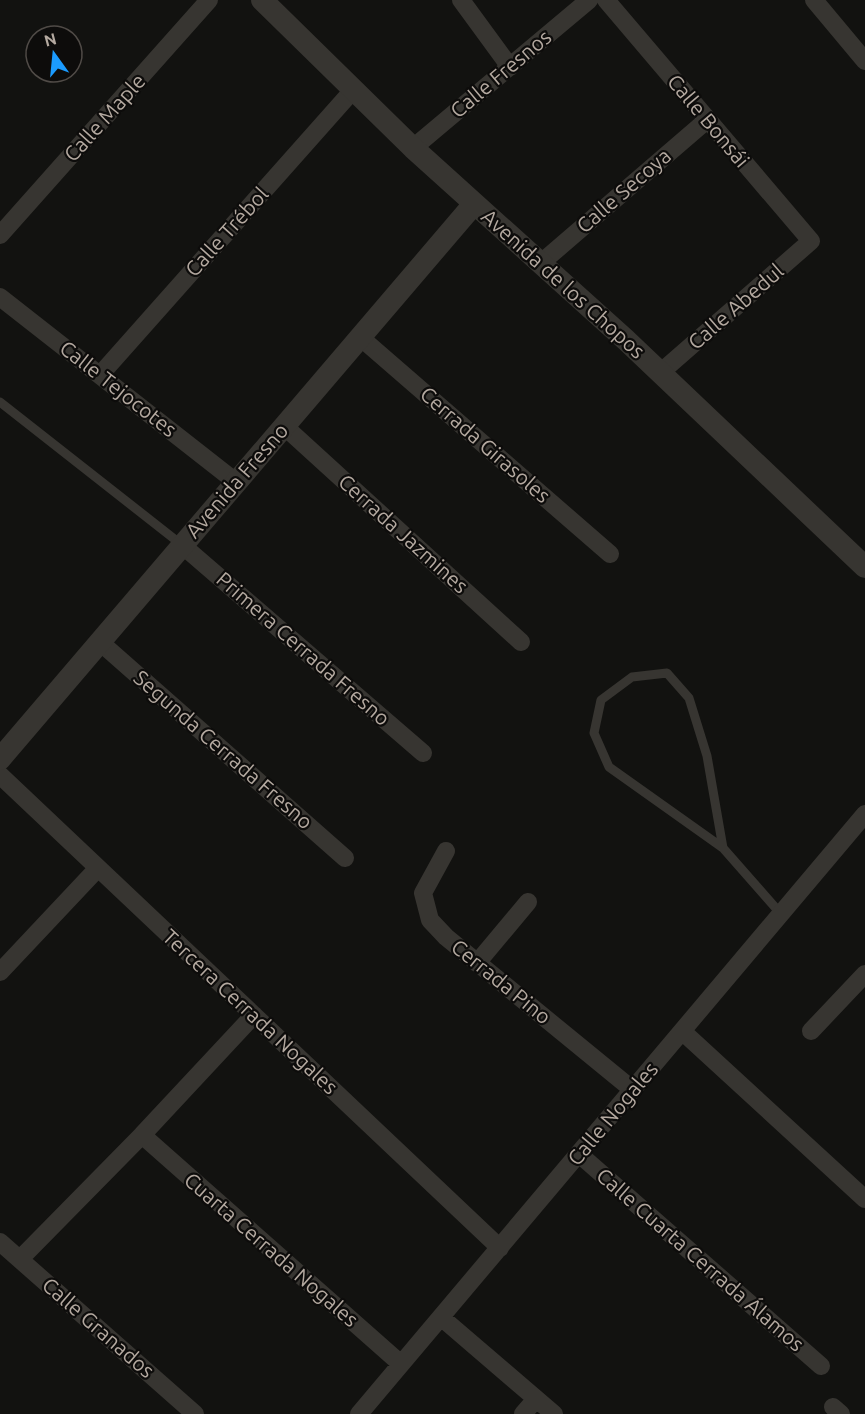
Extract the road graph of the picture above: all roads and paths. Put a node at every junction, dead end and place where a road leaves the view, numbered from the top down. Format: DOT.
graph roads {
  1 [pos="209,0"];
  2 [pos="262,0"];
  3 [pos="461,0"];
  4 [pos="589,0"];
  5 [pos="606,0"];
  6 [pos="814,0"];
  7 [pos="865,61"];
  8 [pos="510,67"];
  9 [pos="354,89"];
  10 [pos="707,120"];
  11 [pos="414,148"];
  12 [pos="474,204"];
  13 [pos="0,235"];
  14 [pos="811,241"];
  15 [pos="540,262"];
  16 [pos="0,297"];
  17 [pos="360,337"];
  18 [pos="660,373"];
  19 [pos="100,375"];
  20 [pos="0,402"];
  21 [pos="284,426"];
  22 [pos="236,482"];
  23 [pos="182,545"];
  24 [pos="610,554"];
  25 [pos="865,567"];
  26 [pos="100,642"];
  27 [pos="521,642"];
  28 [pos="423,753"];
  29 [pos="0,759"];
  30 [pos="0,775"];
  31 [pos="865,814"];
  32 [pos="723,848"];
  33 [pos="446,851"];
  34 [pos="345,858"];
  35 [pos="98,868"];
  36 [pos="528,902"];
  37 [pos="781,914"];
  38 [pos="477,963"];
  39 [pos="0,972"];
  40 [pos="865,974"];
  41 [pos="254,1015"];
  42 [pos="682,1031"];
  43 [pos="811,1031"];
  44 [pos="633,1090"];
  45 [pos="142,1135"];
  46 [pos="579,1154"];
  47 [pos="865,1199"];
  48 [pos="0,1242"];
  49 [pos="500,1248"];
  50 [pos="20,1259"];
  51 [pos="442,1318"];
  52 [pos="401,1364"];
  53 [pos="821,1366"];
  54 [pos="537,1399"];
  55 [pos="195,1414"];
  56 [pos="359,1414"];
  57 [pos="523,1414"];
  58 [pos="554,1414"];
  1 -- 13 [label="street, Calle Maple"];
  2 -- 9 [label="street, Avenida de los Chopos"];
  3 -- 8 [label="street"];
  4 -- 8 [label="street, Calle Fresnos"];
  5 -- 10 [label="street, Calle Bonsái"];
  6 -- 7 [label="street"];
  8 -- 11 [label="street, Calle Fresnos"];
  9 -- 11 [label="street, Avenida de los Chopos"];
  9 -- 19 [label="street, Calle Trébol"];
  10 -- 14 [label="street, Calle Bonsái"];
  10 -- 15 [label="street, Calle Secoya"];
  11 -- 12 [label="street, Avenida de los Chopos"];
  12 -- 15 [label="street, Avenida de los Chopos"];
  12 -- 17 [label="street, Avenida Fresno"];
  14 -- 18 [label="street, Calle Abedul"];
  15 -- 18 [label="street, Avenida de los Chopos"];
  16 -- 19 [label="street, Calle Tejocotes"];
  17 -- 21 [label="street, Avenida Fresno"];
  17 -- 24 [label="street, Cerrada Girasoles"];
  18 -- 25 [label="street, Avenida de los Chopos"];
  19 -- 22 [label="street, Calle Tejocotes"];
  20 -- 23 [label="lane"];
  21 -- 22 [label="street, Avenida Fresno"];
  21 -- 27 [label="street, Cerrada Jazmines"];
  22 -- 23 [label="street, Avenida Fresno"];
  23 -- 26 [label="street, Avenida Fresno"];
  23 -- 28 [label="street, Primera Cerrada Fresno"];
  26 -- 29 [label="street, Avenida Fresno"];
  26 -- 34 [label="street, Segunda Cerrada Fresno"];
  30 -- 35 [label="street, Tercera Cerrada Nogales"];
  31 -- 37 [label="street, Calle Nogales"];
  32 -- 32 [label="lane"];
  32 -- 37 [label="lane"];
  33 -- 38 [label="street, Cerrada Pino"];
  35 -- 39 [label="street"];
  35 -- 41 [label="street, Tercera Cerrada Nogales"];
  36 -- 38 [label="street"];
  37 -- 42 [label="street, Calle Nogales"];
  38 -- 44 [label="street, Cerrada Pino"];
  40 -- 43 [label="street"];
  41 -- 45 [label="street"];
  41 -- 49 [label="street, Tercera Cerrada Nogales"];
  42 -- 44 [label="street, Calle Nogales"];
  42 -- 47 [label="street"];
  44 -- 46 [label="street, Calle Nogales"];
  45 -- 50 [label="street"];
  45 -- 52 [label="street, Cuarta Cerrada Nogales"];
  46 -- 49 [label="street, Calle Nogales"];
  46 -- 53 [label="street, Calle Cuarta Cerrada Álamos"];
  48 -- 50 [label="street, Calle Granados"];
  49 -- 51 [label="street, Calle Nogales"];
  50 -- 55 [label="street, Calle Granados"];
  51 -- 52 [label="street, Calle Nogales"];
  51 -- 54 [label="street"];
  52 -- 56 [label="street, Calle Nogales"];
  54 -- 57 [label="street"];
  54 -- 58 [label="street"];
}
